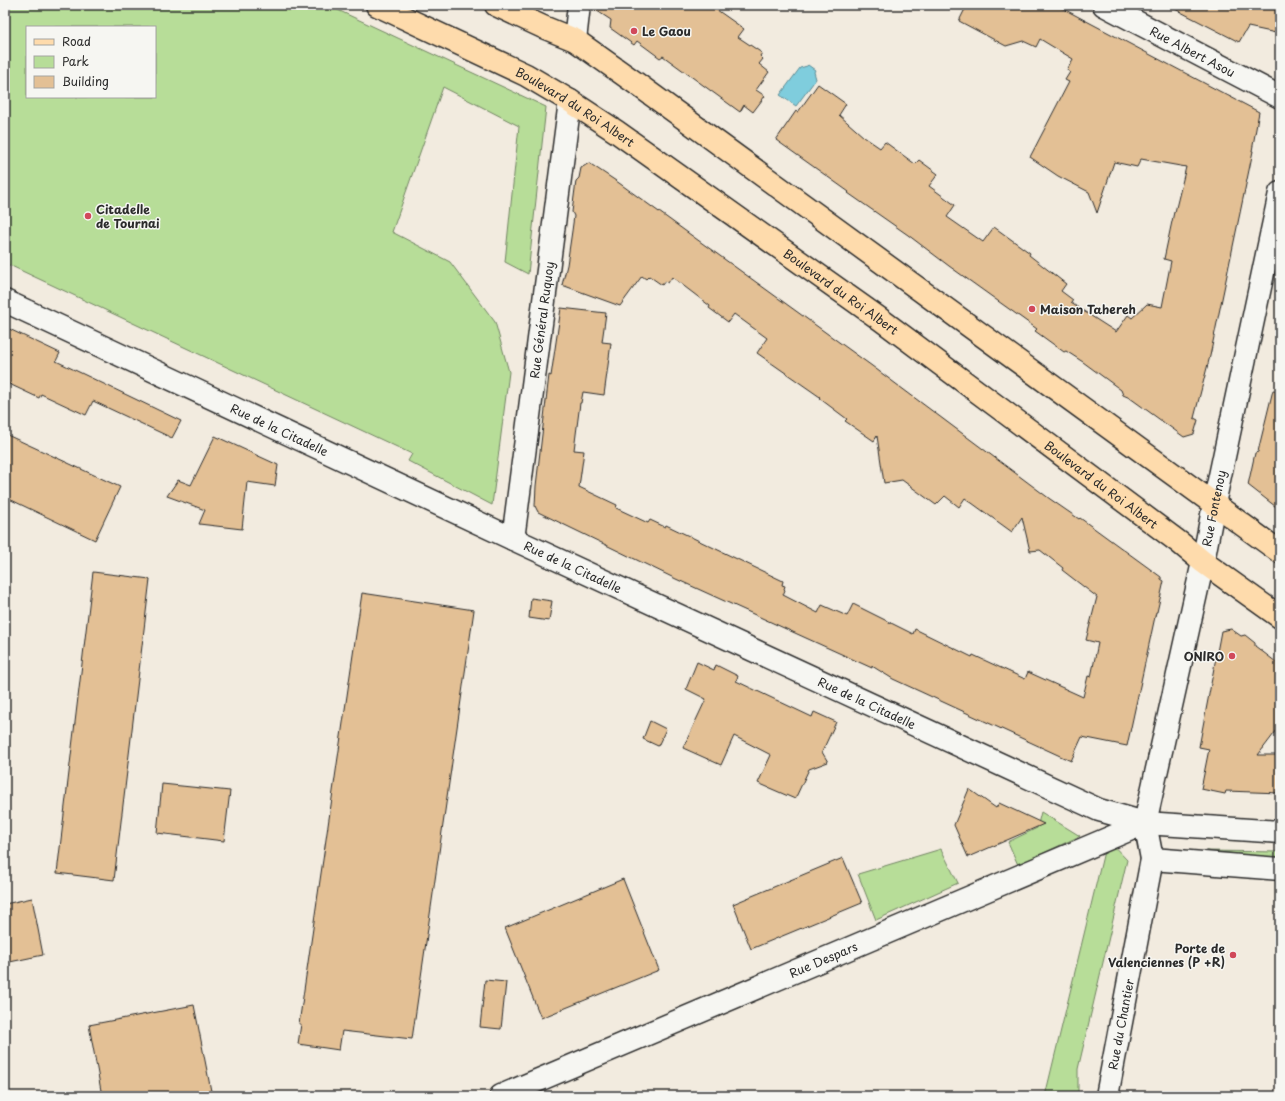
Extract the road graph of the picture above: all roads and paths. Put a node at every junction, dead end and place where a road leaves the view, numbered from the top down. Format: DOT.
graph roads {
  1 [pos="377,5"];
  2 [pos="496,5"];
  3 [pos="579,5"];
  4 [pos="1104,5"];
  5 [pos="575,40"];
  6 [pos="1280,98"];
  7 [pos="570,101"];
  8 [pos="1280,193"];
  9 [pos="5,301"];
  10 [pos="1214,504"];
  11 [pos="513,539"];
  12 [pos="1280,552"];
  13 [pos="1203,562"];
  14 [pos="1280,617"];
  15 [pos="1145,823"];
  16 [pos="1280,832"];
  17 [pos="1152,859"];
  18 [pos="1280,869"];
  19 [pos="501,1096"];
  20 [pos="1107,1096"];
  1 -- 7 [label="main road, Boulevard du Roi Albert"];
  2 -- 5 [label="main road"];
  3 -- 5 [label="street"];
  4 -- 6 [label="street, Rue Albert Asou"];
  5 -- 10 [label="main road"];
  7 -- 11 [label="street, Rue Général Ruquoy"];
  7 -- 13 [label="main road, Boulevard du Roi Albert"];
  8 -- 10 [label="street, Rue Fontenoy"];
  9 -- 11 [label="street, Rue de la Citadelle"];
  10 -- 12 [label="main road"];
  10 -- 13 [label="street, Rue Fontenoy"];
  11 -- 15 [label="street, Rue de la Citadelle"];
  13 -- 14 [label="main road, Boulevard du Roi Albert"];
  13 -- 15 [label="street, Rue Fontenoy"];
  15 -- 16 [label="street"];
  15 -- 17 [label="street, Rue du Chantier"];
  15 -- 19 [label="street, Rue Despars"];
  17 -- 18 [label="street"];
  17 -- 20 [label="street, Rue du Chantier"];
}
